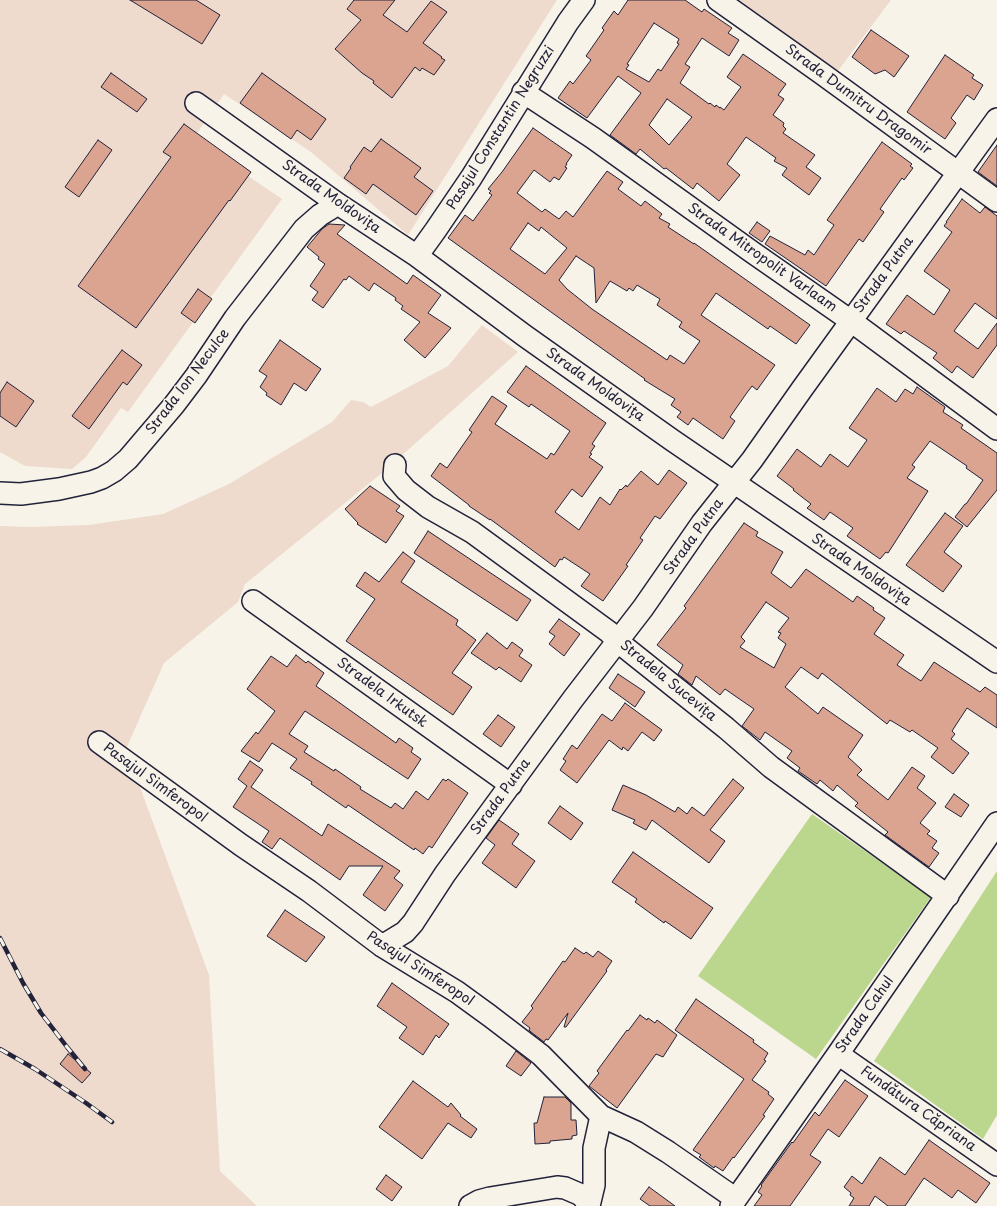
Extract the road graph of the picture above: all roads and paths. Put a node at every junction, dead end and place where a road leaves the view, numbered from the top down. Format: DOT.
graph roads {
  1 [pos="584,0"];
  2 [pos="718,0"];
  3 [pos="523,92"];
  4 [pos="196,104"];
  5 [pos="997,119"];
  6 [pos="958,173"];
  7 [pos="997,201"];
  8 [pos="338,204"];
  9 [pos="417,256"];
  10 [pos="851,321"];
  11 [pos="997,429"];
  12 [pos="395,465"];
  13 [pos="735,483"];
  14 [pos="0,493"];
  15 [pos="253,601"];
  16 [pos="618,641"];
  17 [pos="997,662"];
  18 [pos="99,742"];
  19 [pos="511,785"];
  20 [pos="997,822"];
  21 [pos="948,896"];
  22 [pos="382,946"];
  23 [pos="838,1054"];
  24 [pos="601,1116"];
  25 [pos="997,1165"];
  26 [pos="733,1202"];
  27 [pos="470,1206"];
  28 [pos="589,1206"];
  1 -- 3 [label="street, Pasajul Constantin Negruzzi"];
  2 -- 6 [label="street, Strada Dumitru Dragomir"];
  3 -- 9 [label="street, Pasajul Constantin Negruzzi"];
  3 -- 10 [label="street, Strada Mitropolit Varlaam"];
  4 -- 8 [label="street, Strada Moldovița"];
  5 -- 6 [label="street, Strada Putna"];
  6 -- 7 [label="street, Strada Dumitru Dragomir"];
  6 -- 10 [label="street, Strada Putna"];
  8 -- 9 [label="street, Strada Moldovița"];
  8 -- 14 [label="street, Strada Ion Neculce"];
  9 -- 13 [label="street, Strada Moldovița"];
  10 -- 11 [label="street, Strada Mitropolit Varlaam"];
  10 -- 13 [label="street, Strada Putna"];
  12 -- 16 [label="street, Stradela Sucevița"];
  13 -- 16 [label="street, Strada Putna"];
  13 -- 17 [label="street, Strada Moldovița"];
  15 -- 19 [label="street, Stradela Irkutsk"];
  16 -- 19 [label="street, Strada Putna"];
  16 -- 21 [label="street, Stradela Sucevița"];
  18 -- 22 [label="street, Pasajul Simferopol"];
  19 -- 22 [label="street, Strada Putna"];
  20 -- 21 [label="street, Strada Cahul"];
  21 -- 23 [label="street, Strada Cahul"];
  22 -- 24 [label="street, Pasajul Simferopol"];
  23 -- 25 [label="street, Fundătura Căpriana"];
  23 -- 26 [label="street, Strada Cahul"];
  24 -- 26 [label="street, Pasajul Simferopol"];
  24 -- 28 [label="street"];
  27 -- 28 [label="street"];
}
